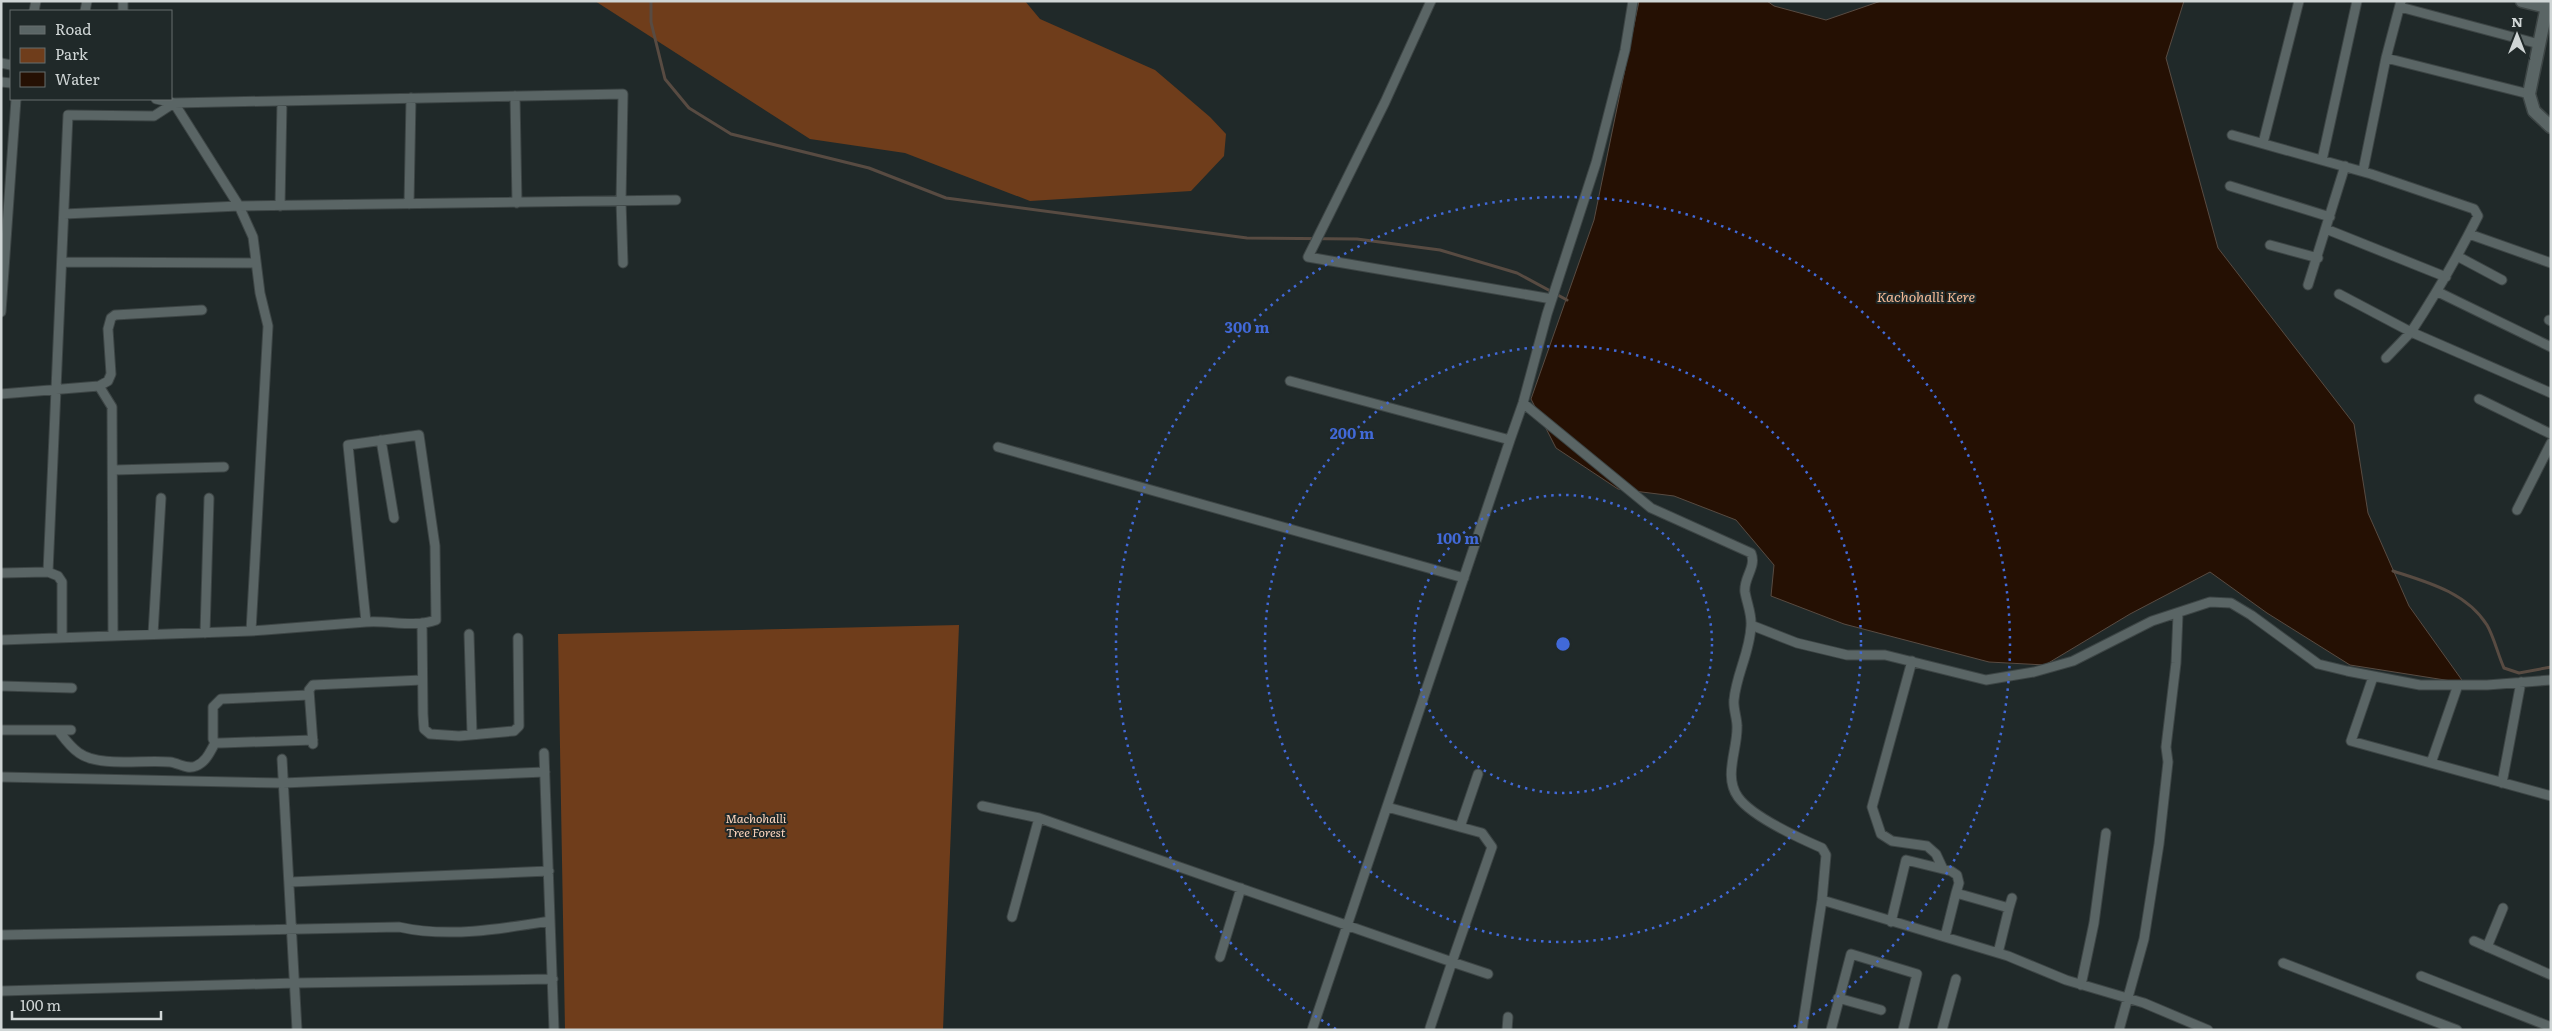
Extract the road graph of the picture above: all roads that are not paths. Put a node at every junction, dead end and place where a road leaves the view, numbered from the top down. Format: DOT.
graph roads {
  1 [pos="1431,1"];
  2 [pos="1633,1"];
  3 [pos="2299,1"];
  4 [pos="2357,1"];
  5 [pos="2522,1"];
  6 [pos="2400,4"];
  7 [pos="2548,6"];
  8 [pos="2538,44"];
  9 [pos="2386,58"];
  10 [pos="2530,94"];
  11 [pos="515,96"];
  12 [pos="410,98"];
  13 [pos="16,100"];
  14 [pos="160,100"];
  15 [pos="282,101"];
  16 [pos="174,103"];
  17 [pos="2551,127"];
  18 [pos="2232,135"];
  19 [pos="2263,144"];
  20 [pos="2322,160"];
  21 [pos="2345,166"];
  22 [pos="2363,171"];
  23 [pos="2230,186"];
  24 [pos="676,200"];
  25 [pos="621,201"];
  26 [pos="517,202"];
  27 [pos="409,204"];
  28 [pos="240,206"];
  29 [pos="280,206"];
  30 [pos="64,214"];
  31 [pos="2330,217"];
  32 [pos="2326,229"];
  33 [pos="2469,234"];
  34 [pos="2270,245"];
  35 [pos="2457,256"];
  36 [pos="2318,258"];
  37 [pos="62,262"];
  38 [pos="256,263"];
  39 [pos="623,263"];
  40 [pos="2551,263"];
  41 [pos="2446,277"];
  42 [pos="2502,280"];
  43 [pos="2308,285"];
  44 [pos="2438,292"];
  45 [pos="2339,294"];
  46 [pos="1552,299"];
  47 [pos="202,310"];
  48 [pos="1,312"];
  49 [pos="2411,332"];
  50 [pos="2551,347"];
  51 [pos="2386,358"];
  52 [pos="1290,381"];
  53 [pos="99,386"];
  54 [pos="56,390"];
  55 [pos="2551,393"];
  56 [pos="1,394"];
  57 [pos="2479,399"];
  58 [pos="1523,403"];
  59 [pos="2551,434"];
  60 [pos="381,440"];
  61 [pos="1510,440"];
  62 [pos="2551,443"];
  63 [pos="998,447"];
  64 [pos="224,467"];
  65 [pos="114,470"];
  66 [pos="160,498"];
  67 [pos="209,498"];
  68 [pos="2517,510"];
  69 [pos="394,518"];
  70 [pos="1,572"];
  71 [pos="48,572"];
  72 [pos="1464,578"];
  73 [pos="2178,614"];
  74 [pos="366,622"];
  75 [pos="422,623"];
  76 [pos="1751,625"];
  77 [pos="251,630"];
  78 [pos="205,633"];
  79 [pos="153,634"];
  80 [pos="469,634"];
  81 [pos="113,636"];
  82 [pos="62,638"];
  83 [pos="518,638"];
  84 [pos="1,640"];
  85 [pos="1912,661"];
  86 [pos="2373,677"];
  87 [pos="422,680"];
  88 [pos="2551,680"];
  89 [pos="2521,682"];
  90 [pos="2458,685"];
  91 [pos="1,686"];
  92 [pos="72,688"];
  93 [pos="310,695"];
  94 [pos="1,730"];
  95 [pos="58,730"];
  96 [pos="71,730"];
  97 [pos="472,734"];
  98 [pos="215,743"];
  99 [pos="544,753"];
  100 [pos="282,759"];
  101 [pos="2432,763"];
  102 [pos="545,772"];
  103 [pos="1478,774"];
  104 [pos="1,777"];
  105 [pos="284,783"];
  106 [pos="2502,783"];
  107 [pos="2551,796"];
  108 [pos="982,806"];
  109 [pos="1387,807"];
  110 [pos="1038,818"];
  111 [pos="1460,827"];
  112 [pos="2106,833"];
  113 [pos="1943,869"];
  114 [pos="548,871"];
  115 [pos="290,882"];
  116 [pos="1241,888"];
  117 [pos="1956,893"];
  118 [pos="2012,898"];
  119 [pos="1822,900"];
  120 [pos="2009,908"];
  121 [pos="2503,908"];
  122 [pos="1012,918"];
  123 [pos="550,921"];
  124 [pos="1891,922"];
  125 [pos="1347,925"];
  126 [pos="293,930"];
  127 [pos="1,935"];
  128 [pos="1945,938"];
  129 [pos="2474,941"];
  130 [pos="2487,947"];
  131 [pos="1998,953"];
  132 [pos="1220,957"];
  133 [pos="1452,962"];
  134 [pos="2283,963"];
  135 [pos="1488,974"];
  136 [pos="2551,975"];
  137 [pos="2422,976"];
  138 [pos="553,979"];
  139 [pos="1956,980"];
  140 [pos="296,983"];
  141 [pos="2081,985"];
  142 [pos="1,991"];
  143 [pos="1838,998"];
  144 [pos="2129,998"];
  145 [pos="1881,1010"];
  146 [pos="1508,1017"];
  147 [pos="2551,1027"];
  148 [pos="1432,1029"];
  149 [pos="297,1030"];
  150 [pos="554,1030"];
  151 [pos="1312,1030"];
  152 [pos="1507,1030"];
  153 [pos="1802,1030"];
  154 [pos="1831,1030"];
  155 [pos="1903,1030"];
  156 [pos="1942,1030"];
  157 [pos="2119,1030"];
  158 [pos="2208,1030"];
  159 [pos="2457,1030"];
  1 -- 46 [label="street"];
  2 -- 46 [label="street"];
  3 -- 19 [label="street"];
  4 -- 20 [label="street"];
  5 -- 7 [label="main road"];
  6 -- 8 [label="street"];
  6 -- 9 [label="street"];
  7 -- 8 [label="main road"];
  8 -- 10 [label="main road"];
  9 -- 10 [label="street"];
  9 -- 22 [label="street"];
  10 -- 17 [label="main road"];
  11 -- 12 [label="street"];
  11 -- 25 [label="street"];
  11 -- 26 [label="street"];
  12 -- 15 [label="street"];
  12 -- 27 [label="street"];
  13 -- 48 [label="street"];
  14 -- 16 [label="street"];
  15 -- 16 [label="street"];
  15 -- 29 [label="street"];
  16 -- 28 [label="street"];
  16 -- 30 [label="street"];
  18 -- 19 [label="street"];
  19 -- 20 [label="street"];
  20 -- 21 [label="street"];
  21 -- 22 [label="street"];
  21 -- 31 [label="street"];
  22 -- 33 [label="street"];
  23 -- 31 [label="street"];
  24 -- 25 [label="street"];
  25 -- 26 [label="street"];
  25 -- 39 [label="street"];
  26 -- 27 [label="street"];
  27 -- 29 [label="street"];
  28 -- 29 [label="street"];
  28 -- 30 [label="street"];
  28 -- 38 [label="street"];
  30 -- 37 [label="street"];
  31 -- 32 [label="street"];
  32 -- 36 [label="street"];
  32 -- 41 [label="street"];
  33 -- 35 [label="street"];
  33 -- 40 [label="street"];
  34 -- 36 [label="street"];
  35 -- 41 [label="street"];
  35 -- 42 [label="street"];
  36 -- 43 [label="street"];
  37 -- 38 [label="street"];
  37 -- 54 [label="street"];
  38 -- 77 [label="street"];
  41 -- 44 [label="street"];
  44 -- 49 [label="street"];
  44 -- 50 [label="street"];
  45 -- 49 [label="street"];
  46 -- 58 [label="street"];
  47 -- 53 [label="street"];
  49 -- 51 [label="street"];
  49 -- 55 [label="street"];
  52 -- 61 [label="street"];
  53 -- 54 [label="street"];
  53 -- 65 [label="street"];
  54 -- 56 [label="street"];
  54 -- 71 [label="street"];
  57 -- 59 [label="street"];
  58 -- 61 [label="street"];
  58 -- 76 [label="street"];
  60 -- 69 [label="street"];
  60 -- 74 [label="street"];
  60 -- 75 [label="street"];
  61 -- 72 [label="street"];
  62 -- 68 [label="street"];
  63 -- 72 [label="street"];
  64 -- 65 [label="street"];
  65 -- 81 [label="street"];
  66 -- 79 [label="street"];
  67 -- 78 [label="street"];
  70 -- 71 [label="street"];
  71 -- 82 [label="street"];
  72 -- 109 [label="street"];
  73 -- 85 [label="street"];
  73 -- 86 [label="street"];
  73 -- 144 [label="street"];
  74 -- 75 [label="street"];
  74 -- 77 [label="street"];
  75 -- 87 [label="street"];
  76 -- 85 [label="street"];
  76 -- 119 [label="street"];
  77 -- 78 [label="street"];
  78 -- 79 [label="street"];
  79 -- 81 [label="street"];
  80 -- 97 [label="street"];
  81 -- 82 [label="street"];
  82 -- 84 [label="street"];
  83 -- 97 [label="street"];
  85 -- 113 [label="street"];
  86 -- 90 [label="street"];
  86 -- 101 [label="street"];
  87 -- 93 [label="street"];
  87 -- 97 [label="street"];
  88 -- 89 [label="street"];
  89 -- 90 [label="street"];
  89 -- 106 [label="street"];
  90 -- 101 [label="street"];
  91 -- 92 [label="street"];
  93 -- 98 [label="street"];
  93 -- 98 [label="street"];
  94 -- 95 [label="street"];
  95 -- 96 [label="street"];
  95 -- 98 [label="street"];
  99 -- 102 [label="street"];
  100 -- 105 [label="street"];
  101 -- 106 [label="street"];
  102 -- 105 [label="street"];
  102 -- 114 [label="street"];
  103 -- 111 [label="street"];
  104 -- 105 [label="street"];
  105 -- 115 [label="street"];
  106 -- 107 [label="street"];
  108 -- 110 [label="street"];
  109 -- 111 [label="street"];
  109 -- 125 [label="street"];
  110 -- 116 [label="street"];
  110 -- 122 [label="street"];
  111 -- 133 [label="street"];
  112 -- 141 [label="street"];
  113 -- 117 [label="street"];
  113 -- 124 [label="street"];
  114 -- 115 [label="street"];
  114 -- 123 [label="street"];
  115 -- 126 [label="street"];
  116 -- 125 [label="street"];
  116 -- 132 [label="street"];
  117 -- 120 [label="street"];
  117 -- 128 [label="street"];
  118 -- 120 [label="street"];
  119 -- 124 [label="street"];
  119 -- 153 [label="street"];
  120 -- 131 [label="street"];
  121 -- 130 [label="street"];
  123 -- 126 [label="street"];
  123 -- 138 [label="street"];
  124 -- 128 [label="street"];
  125 -- 133 [label="street"];
  125 -- 151 [label="street"];
  126 -- 127 [label="street"];
  126 -- 140 [label="street"];
  128 -- 131 [label="street"];
  129 -- 130 [label="street"];
  130 -- 136 [label="street"];
  131 -- 141 [label="street"];
  133 -- 135 [label="street"];
  133 -- 148 [label="street"];
  134 -- 159 [label="street"];
  137 -- 147 [label="street"];
  138 -- 140 [label="street"];
  138 -- 150 [label="street"];
  139 -- 156 [label="street"];
  140 -- 142 [label="street"];
  140 -- 149 [label="street"];
  141 -- 144 [label="street"];
  143 -- 145 [label="street"];
  143 -- 154 [label="street"];
  143 -- 155 [label="street"];
  144 -- 157 [label="street"];
  144 -- 158 [label="street"];
  146 -- 152 [label="street"];
}
